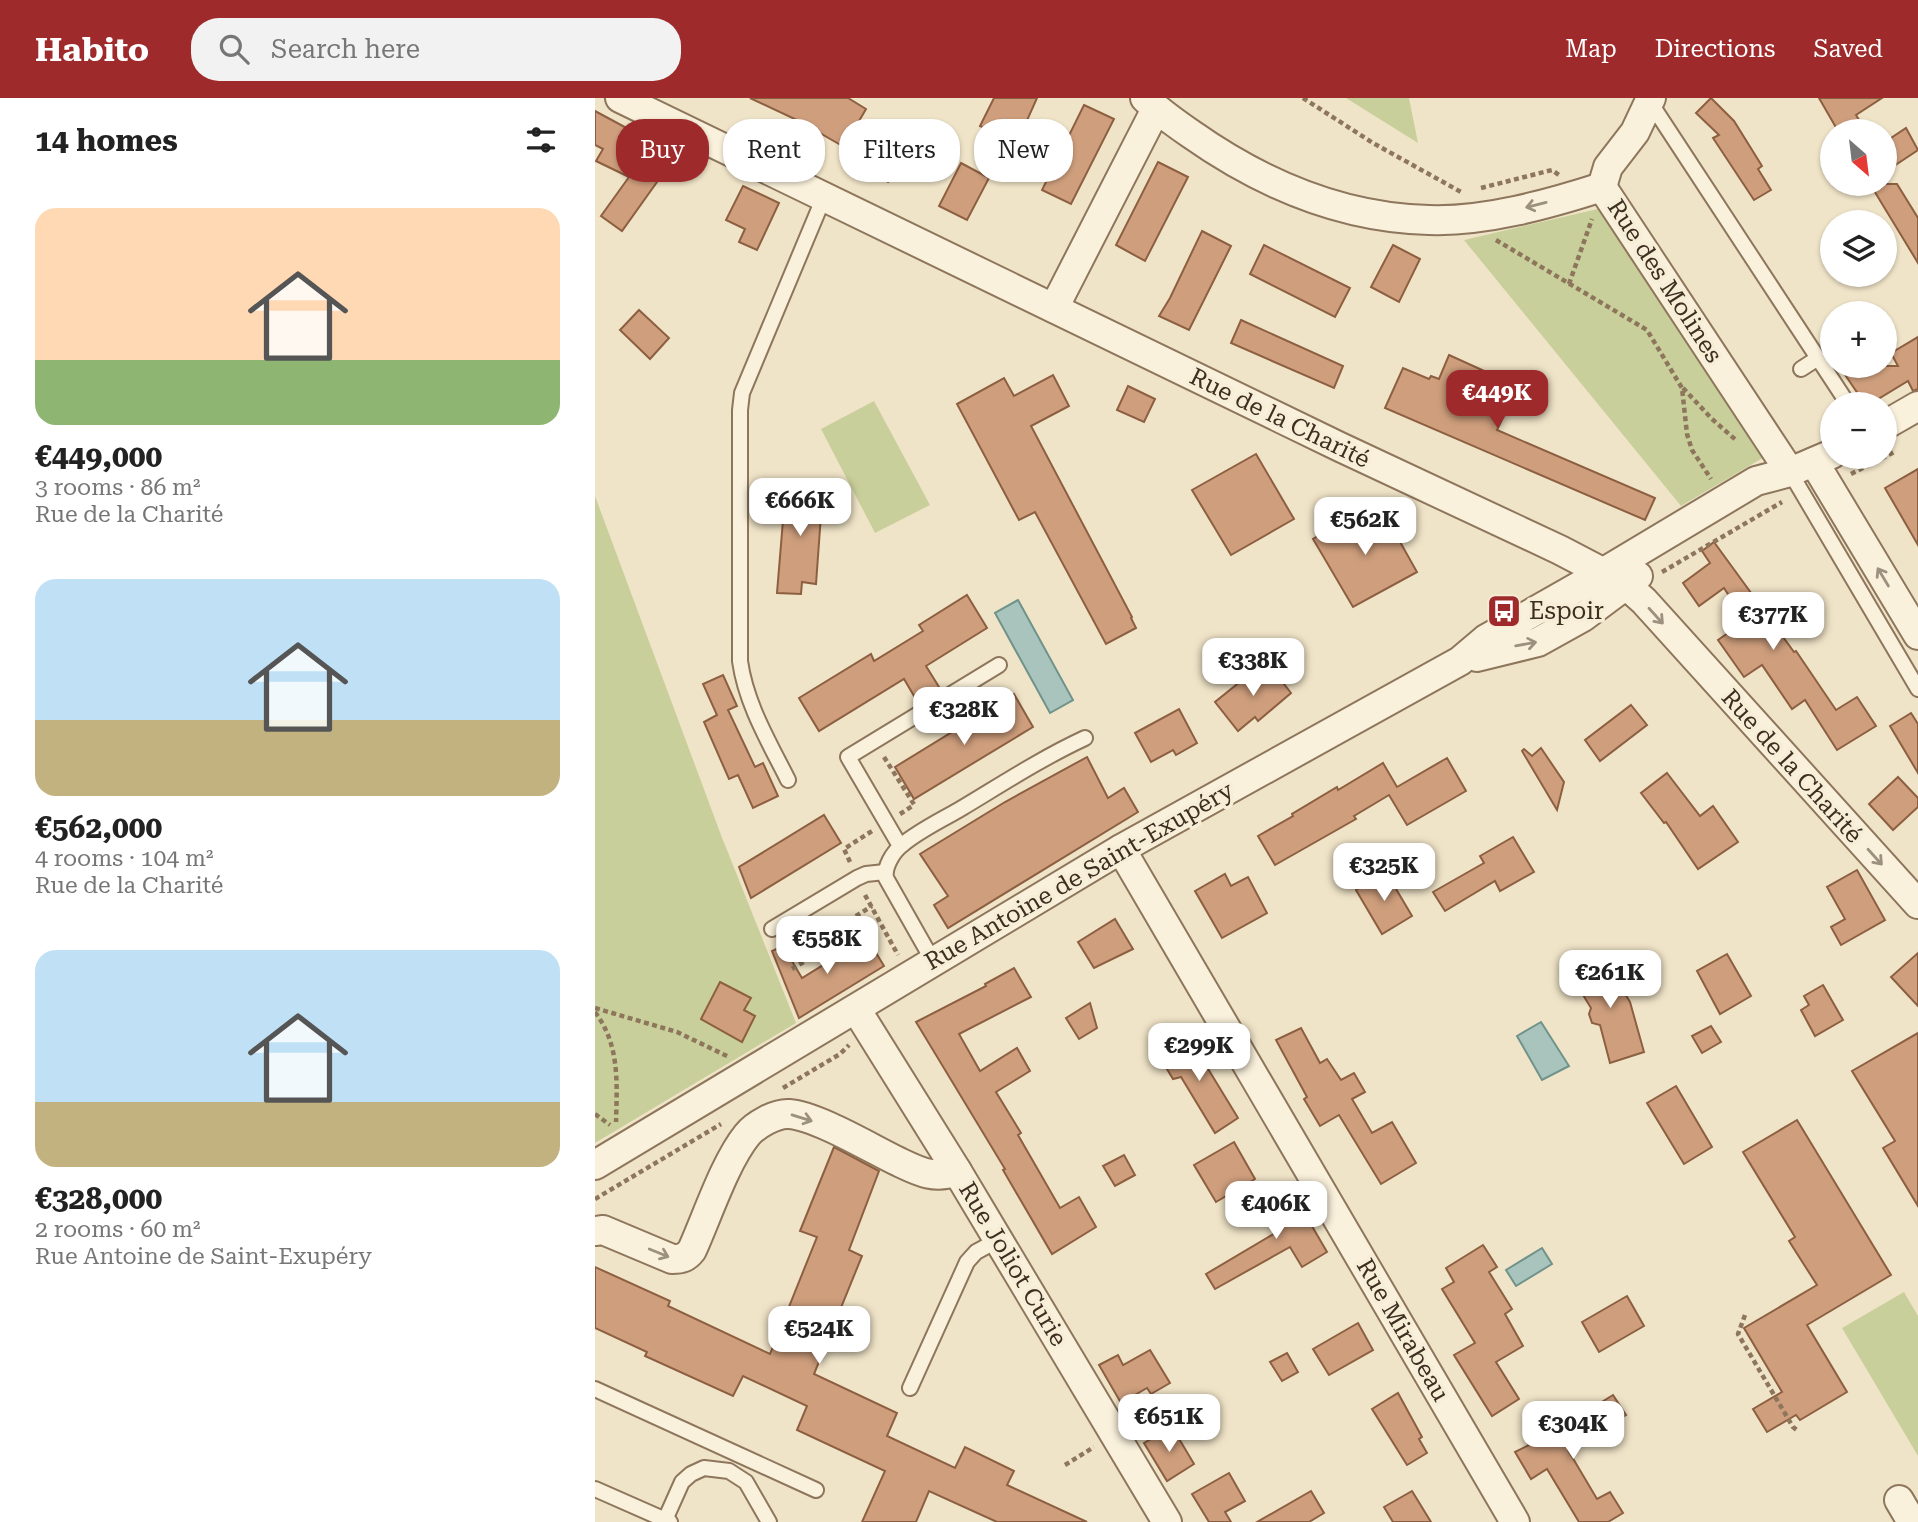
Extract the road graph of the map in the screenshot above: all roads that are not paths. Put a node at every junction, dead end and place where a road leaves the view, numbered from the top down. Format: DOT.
graph roads {
  1 [pos="620,98"];
  2 [pos="1650,100"];
  3 [pos="1150,104"];
  4 [pos="1602,187"];
  5 [pos="824,197"];
  6 [pos="1054,308"];
  7 [pos="1818,358"];
  8 [pos="1801,369"];
  9 [pos="1840,392"];
  10 [pos="1918,406"];
  11 [pos="1897,418"];
  12 [pos="1815,468"];
  13 [pos="1615,578"];
  14 [pos="1918,635"];
  15 [pos="999,665"];
  16 [pos="1918,689"];
  17 [pos="1085,738"];
  18 [pos="788,780"];
  19 [pos="900,846"];
  20 [pos="1121,849"];
  21 [pos="885,872"];
  22 [pos="1918,904"];
  23 [pos="772,929"];
  24 [pos="933,961"];
  25 [pos="856,1009"];
  26 [pos="595,1165"];
  27 [pos="957,1171"];
  28 [pos="595,1231"];
  29 [pos="998,1240"];
  30 [pos="910,1388"];
  31 [pos="595,1389"];
  32 [pos="595,1489"];
  33 [pos="816,1490"];
  34 [pos="668,1521"];
  35 [pos="769,1522"];
  36 [pos="1167,1522"];
  37 [pos="1515,1522"];
  1 -- 5 [label="street, Rue de la Charité"];
  2 -- 4 [label="street"];
  2 -- 7 [label="lane"];
  4 -- 3 [label="street, Rue des Molines, one-way"];
  3 -- 6 [label="street"];
  4 -- 12 [label="street, Rue des Molines"];
  5 -- 6 [label="street, Rue de la Charité"];
  5 -- 18 [label="lane"];
  6 -- 13 [label="street, Rue de la Charité"];
  7 -- 8 [label="lane"];
  7 -- 9 [label="lane"];
  10 -- 11 [label="street"];
  12 -- 13 [label="street, Rue Antoine de Saint-Exupéry"];
  12 -- 13 [label="street, Rue Antoine de Saint-Exupéry"];
  14 -- 12 [label="street, Rue des Molines, one-way"];
  12 -- 16 [label="lane"];
  13 -- 20 [label="street, Rue Antoine de Saint-Exupéry"];
  13 -- 22 [label="street, Rue de la Charité, one-way"];
  15 -- 19 [label="lane"];
  17 -- 19 [label="lane"];
  19 -- 21 [label="lane"];
  20 -- 24 [label="street, Rue Antoine de Saint-Exupéry"];
  20 -- 37 [label="street, Rue Mirabeau"];
  21 -- 23 [label="lane"];
  21 -- 24 [label="lane"];
  24 -- 25 [label="street, Rue Antoine de Saint-Exupéry"];
  25 -- 26 [label="street, Rue Antoine de Saint-Exupéry"];
  25 -- 27 [label="street, Rue Joliot Curie"];
  28 -- 27 [label="street, one-way"];
  27 -- 29 [label="street, Rue Joliot Curie"];
  29 -- 30 [label="lane"];
  29 -- 36 [label="street, Rue Joliot Curie"];
  31 -- 33 [label="lane"];
  32 -- 34 [label="lane"];
  34 -- 35 [label="lane"];
}
